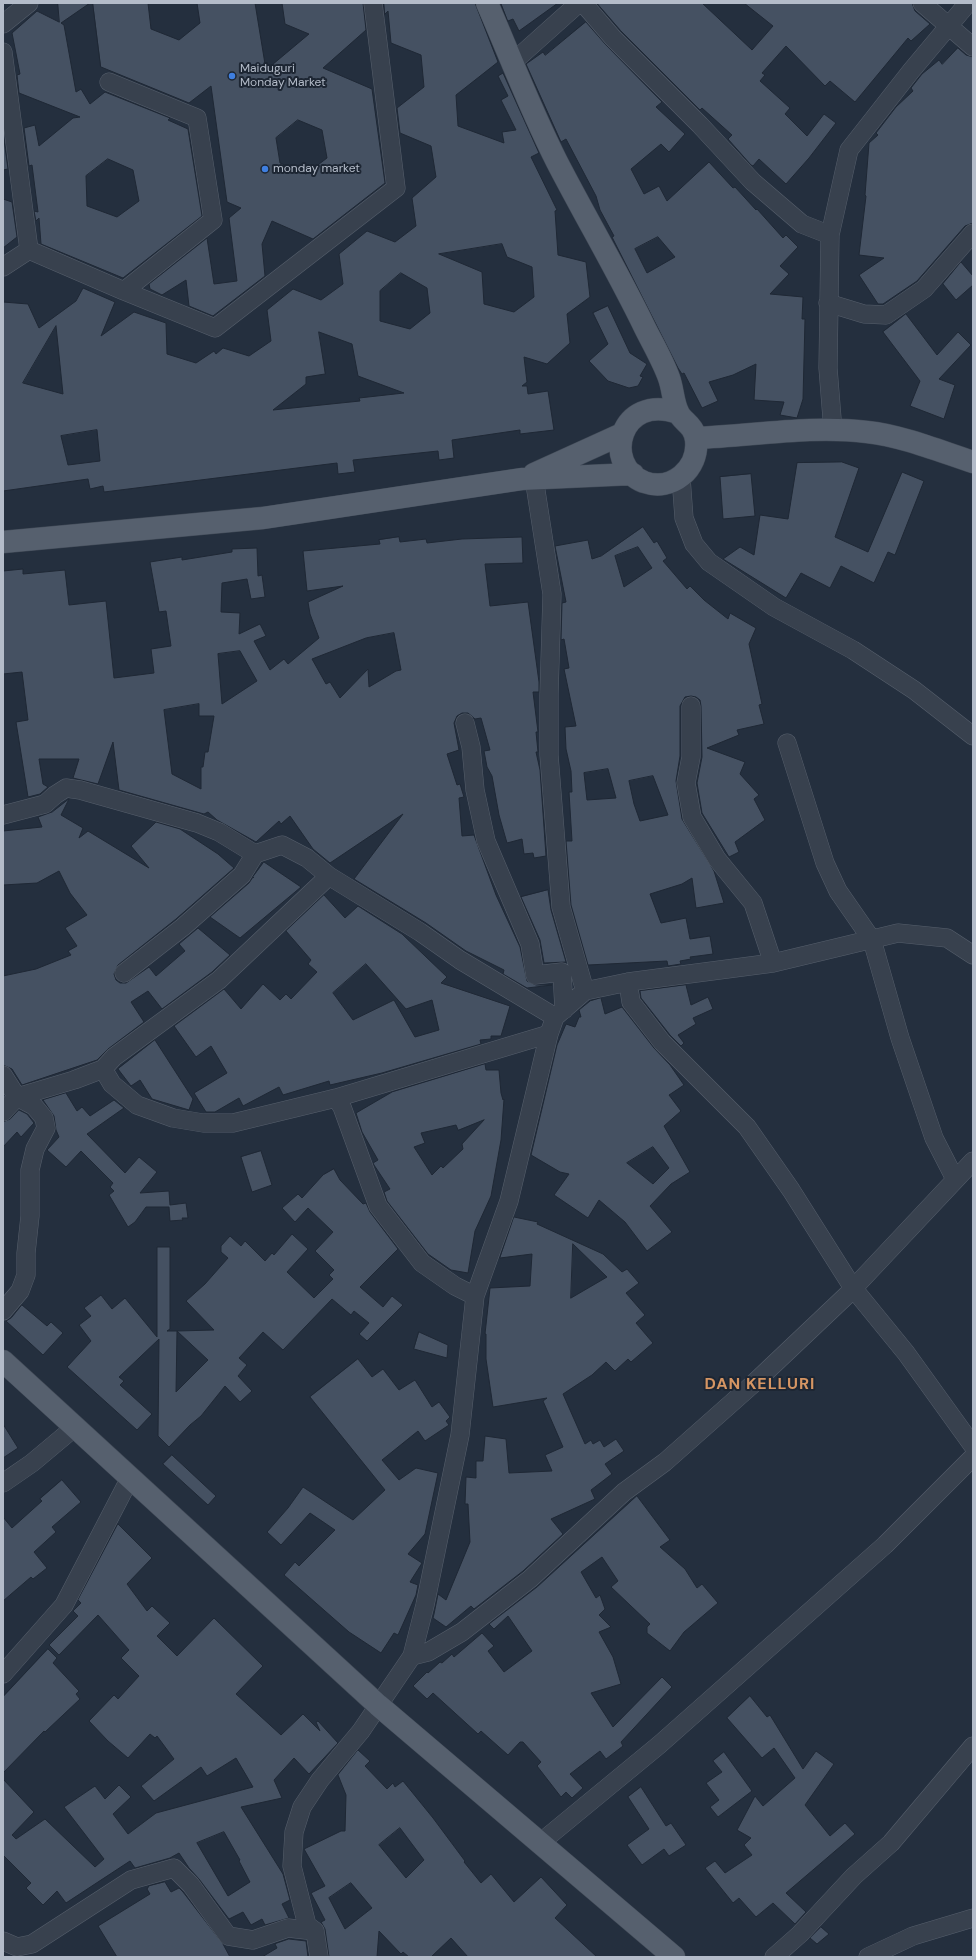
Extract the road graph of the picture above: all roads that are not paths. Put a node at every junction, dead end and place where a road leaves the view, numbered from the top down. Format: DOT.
graph roads {
  1 [pos="29,3"];
  2 [pos="373,3"];
  3 [pos="486,3"];
  4 [pos="579,3"];
  5 [pos="583,3"];
  6 [pos="922,3"];
  7 [pos="968,3"];
  8 [pos="3,24"];
  9 [pos="948,26"];
  10 [pos="973,47"];
  11 [pos="3,52"];
  12 [pos="513,62"];
  13 [pos="109,82"];
  14 [pos="973,233"];
  15 [pos="830,235"];
  16 [pos="29,250"];
  17 [pos="3,267"];
  18 [pos="124,291"];
  19 [pos="828,303"];
  20 [pos="678,413"];
  21 [pos="833,431"];
  22 [pos="622,434"];
  23 [pos="696,438"];
  24 [pos="973,462"];
  25 [pos="633,474"];
  26 [pos="681,477"];
  27 [pos="528,479"];
  28 [pos="3,542"];
  29 [pos="691,706"];
  30 [pos="464,723"];
  31 [pos="973,736"];
  32 [pos="787,743"];
  33 [pos="3,815"];
  34 [pos="255,854"];
  35 [pos="329,876"];
  36 [pos="872,940"];
  37 [pos="973,955"];
  38 [pos="773,963"];
  39 [pos="124,973"];
  40 [pos="628,982"];
  41 [pos="585,991"];
  42 [pos="560,1013"];
  43 [pos="549,1034"];
  44 [pos="103,1069"];
  45 [pos="3,1075"];
  46 [pos="17,1098"];
  47 [pos="336,1098"];
  48 [pos="3,1112"];
  49 [pos="973,1161"];
  50 [pos="955,1179"];
  51 [pos="853,1288"];
  52 [pos="475,1296"];
  53 [pos="3,1311"];
  54 [pos="3,1361"];
  55 [pos="75,1427"];
  56 [pos="973,1446"];
  57 [pos="973,1457"];
  58 [pos="130,1478"];
  59 [pos="3,1482"];
  60 [pos="412,1656"];
  61 [pos="3,1674"];
  62 [pos="378,1705"];
  63 [pos="973,1746"];
  64 [pos="540,1843"];
  65 [pos="973,1918"];
  66 [pos="315,1931"];
  67 [pos="3,1941"];
  68 [pos="319,1957"];
  69 [pos="674,1957"];
  70 [pos="774,1957"];
  71 [pos="868,1957"];
  1 -- 8 [label="street"];
  2 -- 18 [label="street"];
  3 -- 12 [label="main road"];
  4 -- 12 [label="street"];
  5 -- 15 [label="street"];
  6 -- 9 [label="street"];
  7 -- 9 [label="street"];
  9 -- 10 [label="street"];
  9 -- 15 [label="street"];
  11 -- 16 [label="street"];
  12 -- 20 [label="main road"];
  13 -- 18 [label="street"];
  14 -- 19 [label="street"];
  15 -- 19 [label="street"];
  16 -- 17 [label="street"];
  16 -- 18 [label="street"];
  19 -- 21 [label="street"];
  20 -- 22 [label="main road"];
  20 -- 23 [label="main road"];
  21 -- 23 [label="main road"];
  21 -- 24 [label="main road"];
  22 -- 25 [label="main road"];
  22 -- 27 [label="main road"];
  23 -- 26 [label="main road"];
  25 -- 26 [label="main road"];
  25 -- 27 [label="main road"];
  26 -- 31 [label="street"];
  27 -- 28 [label="main road"];
  27 -- 41 [label="street"];
  29 -- 38 [label="street"];
  30 -- 42 [label="street"];
  32 -- 36 [label="street"];
  33 -- 34 [label="street"];
  34 -- 35 [label="street"];
  34 -- 39 [label="street"];
  35 -- 42 [label="street"];
  35 -- 44 [label="street"];
  36 -- 37 [label="street"];
  36 -- 38 [label="street"];
  36 -- 50 [label="street"];
  38 -- 40 [label="street"];
  40 -- 41 [label="street"];
  40 -- 51 [label="street"];
  41 -- 42 [label="street"];
  42 -- 43 [label="street"];
  43 -- 47 [label="street"];
  43 -- 52 [label="street"];
  44 -- 46 [label="street"];
  44 -- 47 [label="street"];
  45 -- 46 [label="street"];
  46 -- 48 [label="street"];
  46 -- 53 [label="street"];
  47 -- 52 [label="street"];
  49 -- 50 [label="street"];
  50 -- 51 [label="street"];
  51 -- 56 [label="street"];
  51 -- 60 [label="street"];
  52 -- 60 [label="street"];
  54 -- 55 [label="main road"];
  55 -- 58 [label="main road"];
  55 -- 59 [label="street"];
  57 -- 64 [label="street"];
  58 -- 61 [label="street"];
  58 -- 62 [label="main road"];
  60 -- 62 [label="street"];
  62 -- 64 [label="main road"];
  62 -- 66 [label="street"];
  63 -- 70 [label="street"];
  64 -- 69 [label="main road"];
  65 -- 71 [label="street"];
  66 -- 67 [label="street"];
  66 -- 68 [label="street"];
}
